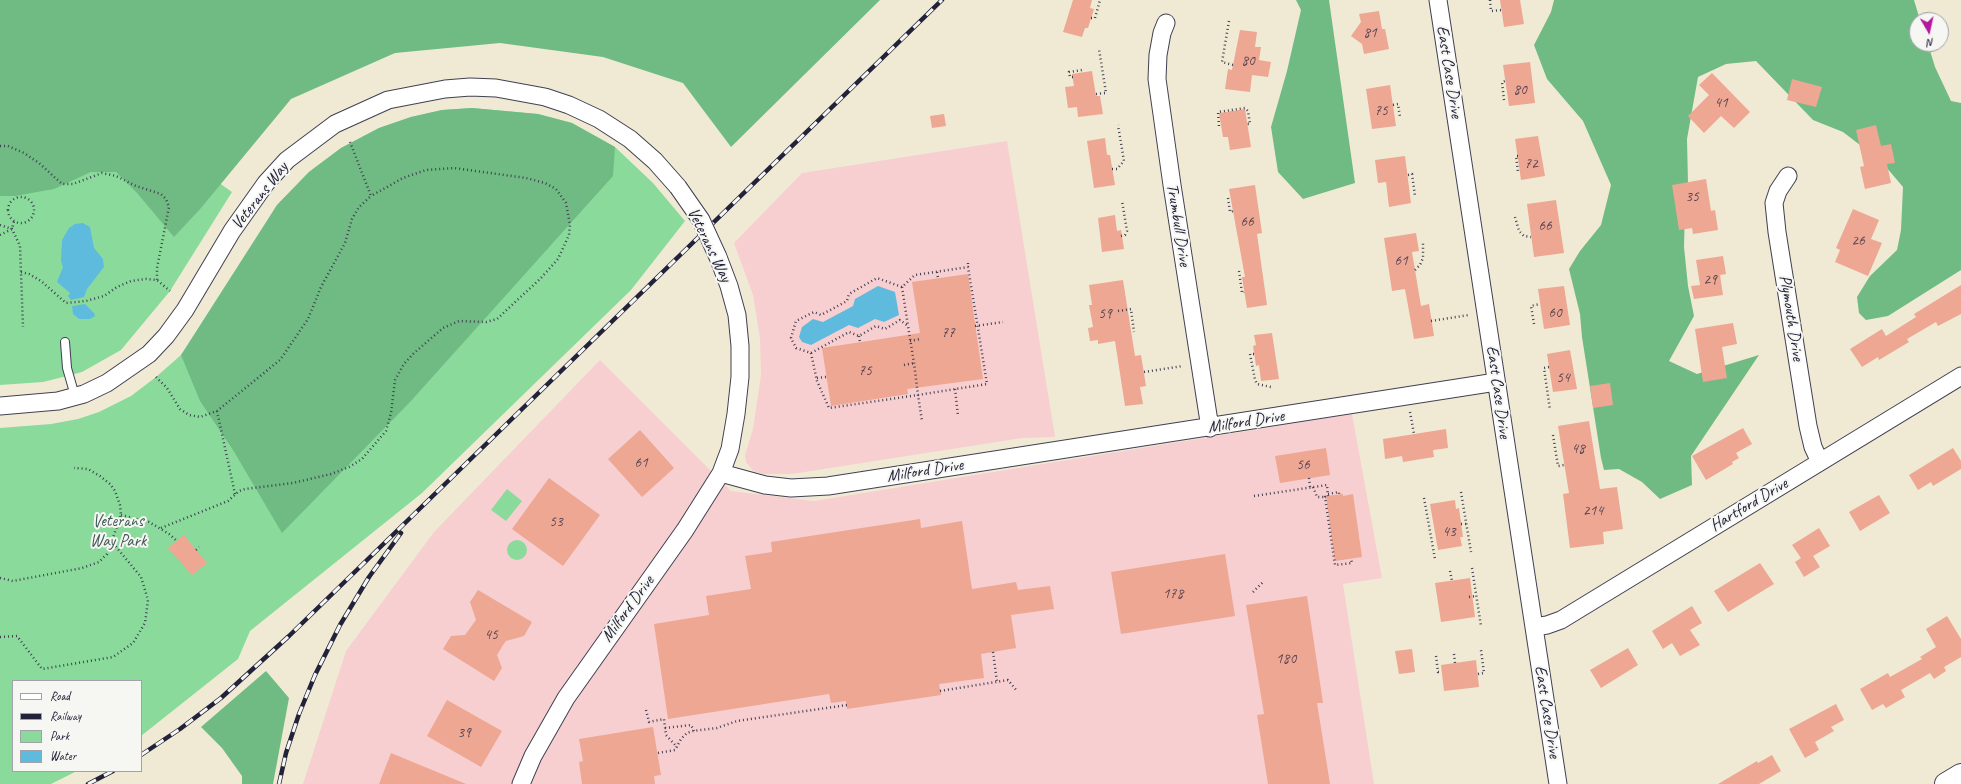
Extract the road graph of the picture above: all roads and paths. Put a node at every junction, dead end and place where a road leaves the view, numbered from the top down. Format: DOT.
graph roads {
  1 [pos="1100,0"];
  2 [pos="1438,0"];
  3 [pos="1490,0"];
  4 [pos="1502,10"];
  5 [pos="1091,18"];
  6 [pos="1229,21"];
  7 [pos="1166,23"];
  8 [pos="1100,49"];
  9 [pos="1233,65"];
  10 [pos="1082,70"];
  11 [pos="1073,77"];
  12 [pos="1505,81"];
  13 [pos="1096,94"];
  14 [pos="1504,100"];
  15 [pos="1393,105"];
  16 [pos="1400,117"];
  17 [pos="1247,124"];
  18 [pos="1118,125"];
  19 [pos="1219,126"];
  20 [pos="350,142"];
  21 [pos="0,146"];
  22 [pos="1518,156"];
  23 [pos="1112,169"];
  24 [pos="1518,172"];
  25 [pos="1408,175"];
  26 [pos="1788,176"];
  27 [pos="371,196"];
  28 [pos="1415,196"];
  29 [pos="1228,198"];
  30 [pos="1122,201"];
  31 [pos="1232,211"];
  32 [pos="1515,217"];
  33 [pos="14,222"];
  34 [pos="0,225"];
  35 [pos="12,229"];
  36 [pos="0,235"];
  37 [pos="1122,236"];
  38 [pos="1531,237"];
  39 [pos="1423,242"];
  40 [pos="968,263"];
  41 [pos="968,267"];
  42 [pos="1415,270"];
  43 [pos="1239,271"];
  44 [pos="21,272"];
  45 [pos="937,272"];
  46 [pos="938,278"];
  47 [pos="157,280"];
  48 [pos="902,287"];
  49 [pos="170,291"];
  50 [pos="1244,292"];
  51 [pos="1540,304"];
  52 [pos="1118,311"];
  53 [pos="1470,315"];
  54 [pos="1431,321"];
  55 [pos="1003,322"];
  56 [pos="1534,324"];
  57 [pos="908,326"];
  58 [pos="976,326"];
  59 [pos="23,327"];
  60 [pos="1134,332"];
  61 [pos="859,336"];
  62 [pos="920,339"];
  63 [pos="910,341"];
  64 [pos="65,342"];
  65 [pos="860,342"];
  66 [pos="811,353"];
  67 [pos="1254,354"];
  68 [pos="914,364"];
  69 [pos="904,365"];
  70 [pos="1183,366"];
  71 [pos="1549,367"];
  72 [pos="1144,372"];
  73 [pos="1961,376"];
  74 [pos="156,377"];
  75 [pos="826,377"];
  76 [pos="817,378"];
  77 [pos="1496,382"];
  78 [pos="1271,387"];
  79 [pos="955,389"];
  80 [pos="918,395"];
  81 [pos="75,396"];
  82 [pos="1408,396"];
  83 [pos="0,406"];
  84 [pos="1550,410"];
  85 [pos="217,411"];
  86 [pos="958,416"];
  87 [pos="922,421"];
  88 [pos="1210,428"];
  89 [pos="1414,434"];
  90 [pos="1554,435"];
  91 [pos="1820,462"];
  92 [pos="1564,465"];
  93 [pos="74,468"];
  94 [pos="721,473"];
  95 [pos="1309,478"];
  96 [pos="1312,487"];
  97 [pos="1461,492"];
  98 [pos="1328,494"];
  99 [pos="1339,494"];
  100 [pos="235,495"];
  101 [pos="1254,496"];
  102 [pos="1325,497"];
  103 [pos="1424,498"];
  104 [pos="121,516"];
  105 [pos="1461,524"];
  106 [pos="1466,524"];
  107 [pos="1434,527"];
  108 [pos="161,528"];
  109 [pos="1430,528"];
  110 [pos="177,541"];
  111 [pos="112,542"];
  112 [pos="199,547"];
  113 [pos="196,550"];
  114 [pos="1471,552"];
  115 [pos="1352,559"];
  116 [pos="1435,559"];
  117 [pos="1472,568"];
  118 [pos="1450,571"];
  119 [pos="0,578"];
  120 [pos="1264,581"];
  121 [pos="1452,581"];
  122 [pos="1253,592"];
  123 [pos="1476,596"];
  124 [pos="1469,597"];
  125 [pos="1481,626"];
  126 [pos="1534,627"];
  127 [pos="0,637"];
  128 [pos="1480,650"];
  129 [pos="993,652"];
  130 [pos="1454,654"];
  131 [pos="1436,656"];
  132 [pos="1455,663"];
  133 [pos="1441,672"];
  134 [pos="1478,674"];
  135 [pos="997,682"];
  136 [pos="940,691"];
  137 [pos="1017,691"];
  138 [pos="847,705"];
  139 [pos="646,710"];
  140 [pos="665,728"];
  141 [pos="694,731"];
  142 [pos="677,747"];
  143 [pos="658,753"];
  144 [pos="1961,775"];
  145 [pos="521,784"];
  146 [pos="1558,784"];
  147 [pos="1946,784"];
  1 -- 5 [label="path"];
  2 -- 77 [label="street, East Case Drive"];
  3 -- 4 [label="path"];
  6 -- 9 [label="path"];
  7 -- 88 [label="street, Trumbull Drive"];
  8 -- 13 [label="path"];
  10 -- 11 [label="path"];
  12 -- 14 [label="path"];
  15 -- 16 [label="path"];
  17 -- 19 [label="path"];
  18 -- 23 [label="path"];
  20 -- 27 [label="path"];
  21 -- 47 [label="path"];
  22 -- 24 [label="path"];
  25 -- 28 [label="path"];
  26 -- 91 [label="street, Plymouth Drive"];
  27 -- 85 [label="path"];
  27 -- 100 [label="path"];
  29 -- 31 [label="path"];
  30 -- 37 [label="path"];
  32 -- 38 [label="path"];
  33 -- 33 [label="path"];
  33 -- 35 [label="path"];
  34 -- 35 [label="path"];
  35 -- 36 [label="path"];
  35 -- 44 [label="path"];
  39 -- 42 [label="path"];
  40 -- 41 [label="path"];
  41 -- 45 [label="path"];
  41 -- 58 [label="path"];
  43 -- 50 [label="path"];
  44 -- 47 [label="path"];
  44 -- 59 [label="path"];
  45 -- 46 [label="path"];
  45 -- 48 [label="path"];
  47 -- 49 [label="path"];
  48 -- 57 [label="path"];
  48 -- 66 [label="path"];
  51 -- 56 [label="path"];
  52 -- 60 [label="path"];
  53 -- 54 [label="path"];
  55 -- 58 [label="path"];
  57 -- 61 [label="path"];
  57 -- 63 [label="path"];
  58 -- 79 [label="path"];
  61 -- 65 [label="path"];
  61 -- 66 [label="path"];
  62 -- 63 [label="path"];
  63 -- 68 [label="path"];
  64 -- 81 [label="lane"];
  66 -- 76 [label="path"];
  67 -- 78 [label="path"];
  68 -- 69 [label="path"];
  68 -- 80 [label="path"];
  70 -- 72 [label="path"];
  71 -- 84 [label="path"];
  73 -- 91 [label="street, Hartford Drive"];
  74 -- 85 [label="path"];
  75 -- 76 [label="path"];
  76 -- 80 [label="path"];
  77 -- 82 [label="street, Milford Drive"];
  77 -- 126 [label="street, East Case Drive"];
  79 -- 80 [label="path"];
  79 -- 86 [label="path"];
  80 -- 87 [label="path"];
  81 -- 83 [label="street, Veterans Way"];
  81 -- 94 [label="street, Veterans Way, bridge"];
  82 -- 88 [label="street, Milford Drive"];
  82 -- 89 [label="path"];
  85 -- 100 [label="path"];
  88 -- 94 [label="street, Milford Drive"];
  90 -- 92 [label="path"];
  91 -- 126 [label="street, Hartford Drive"];
  93 -- 104 [label="path"];
  94 -- 145 [label="street, Milford Drive"];
  95 -- 96 [label="path"];
  96 -- 98 [label="path"];
  96 -- 101 [label="path"];
  96 -- 102 [label="path"];
  97 -- 106 [label="path"];
  98 -- 99 [label="path"];
  98 -- 102 [label="path"];
  100 -- 108 [label="path"];
  102 -- 115 [label="path"];
  103 -- 109 [label="path"];
  104 -- 108 [label="path"];
  104 -- 111 [label="path"];
  105 -- 106 [label="path"];
  106 -- 114 [label="path"];
  107 -- 109 [label="path"];
  108 -- 110 [label="path"];
  109 -- 116 [label="path"];
  111 -- 119 [label="path"];
  111 -- 127 [label="path"];
  112 -- 113 [label="path"];
  117 -- 123 [label="path"];
  118 -- 121 [label="path"];
  120 -- 122 [label="path"];
  123 -- 124 [label="path"];
  123 -- 125 [label="path"];
  126 -- 146 [label="street, East Case Drive"];
  128 -- 134 [label="path"];
  129 -- 135 [label="path"];
  130 -- 132 [label="path"];
  131 -- 133 [label="path"];
  135 -- 136 [label="path"];
  135 -- 137 [label="path"];
  138 -- 141 [label="path"];
  139 -- 140 [label="path"];
  140 -- 141 [label="path"];
  140 -- 142 [label="path"];
  141 -- 142 [label="path"];
  142 -- 143 [label="path"];
  144 -- 147 [label="main road"];
}
